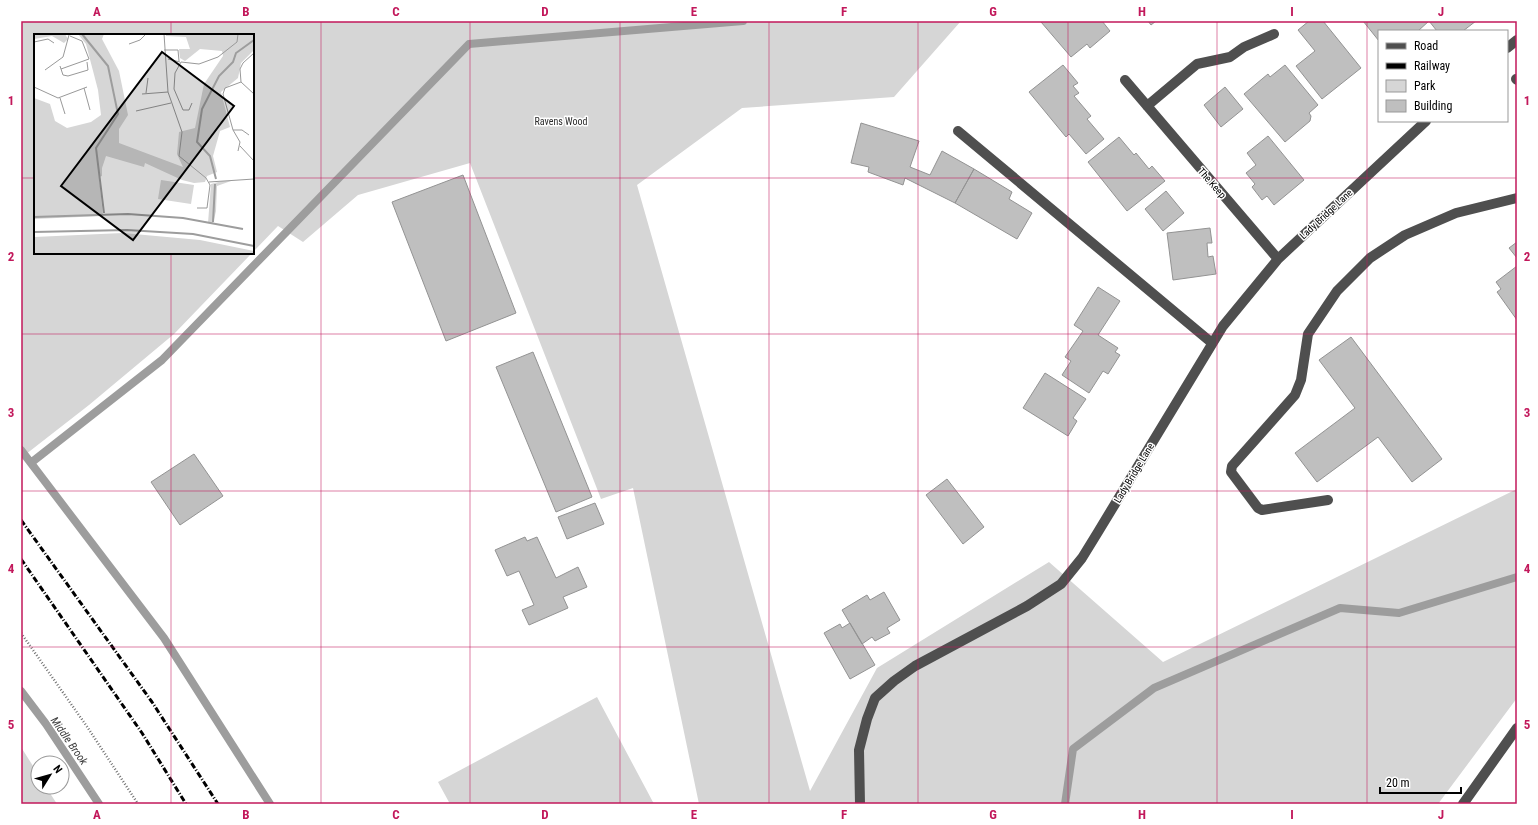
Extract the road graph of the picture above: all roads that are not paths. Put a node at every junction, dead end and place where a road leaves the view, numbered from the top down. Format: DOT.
graph roads {
  1 [pos="1274,34"];
  2 [pos="1517,40"];
  3 [pos="1508,47"];
  4 [pos="1125,80"];
  5 [pos="1147,106"];
  6 [pos="1425,122"];
  7 [pos="958,132"];
  8 [pos="1517,198"];
  9 [pos="1278,259"];
  10 [pos="1212,342"];
  11 [pos="1328,500"];
  12 [pos="1517,728"];
  13 [pos="860,804"];
  14 [pos="1464,804"];
  1 -- 5 [label="street"];
  2 -- 3 [label="street"];
  4 -- 5 [label="street, The Keep"];
  5 -- 9 [label="street, The Keep"];
  6 -- 9 [label="street, Lady Bridge Lane"];
  7 -- 10 [label="street"];
  8 -- 11 [label="street"];
  9 -- 10 [label="street, Lady Bridge Lane"];
  10 -- 13 [label="street, Lady Bridge Lane"];
  12 -- 14 [label="street"];
}
